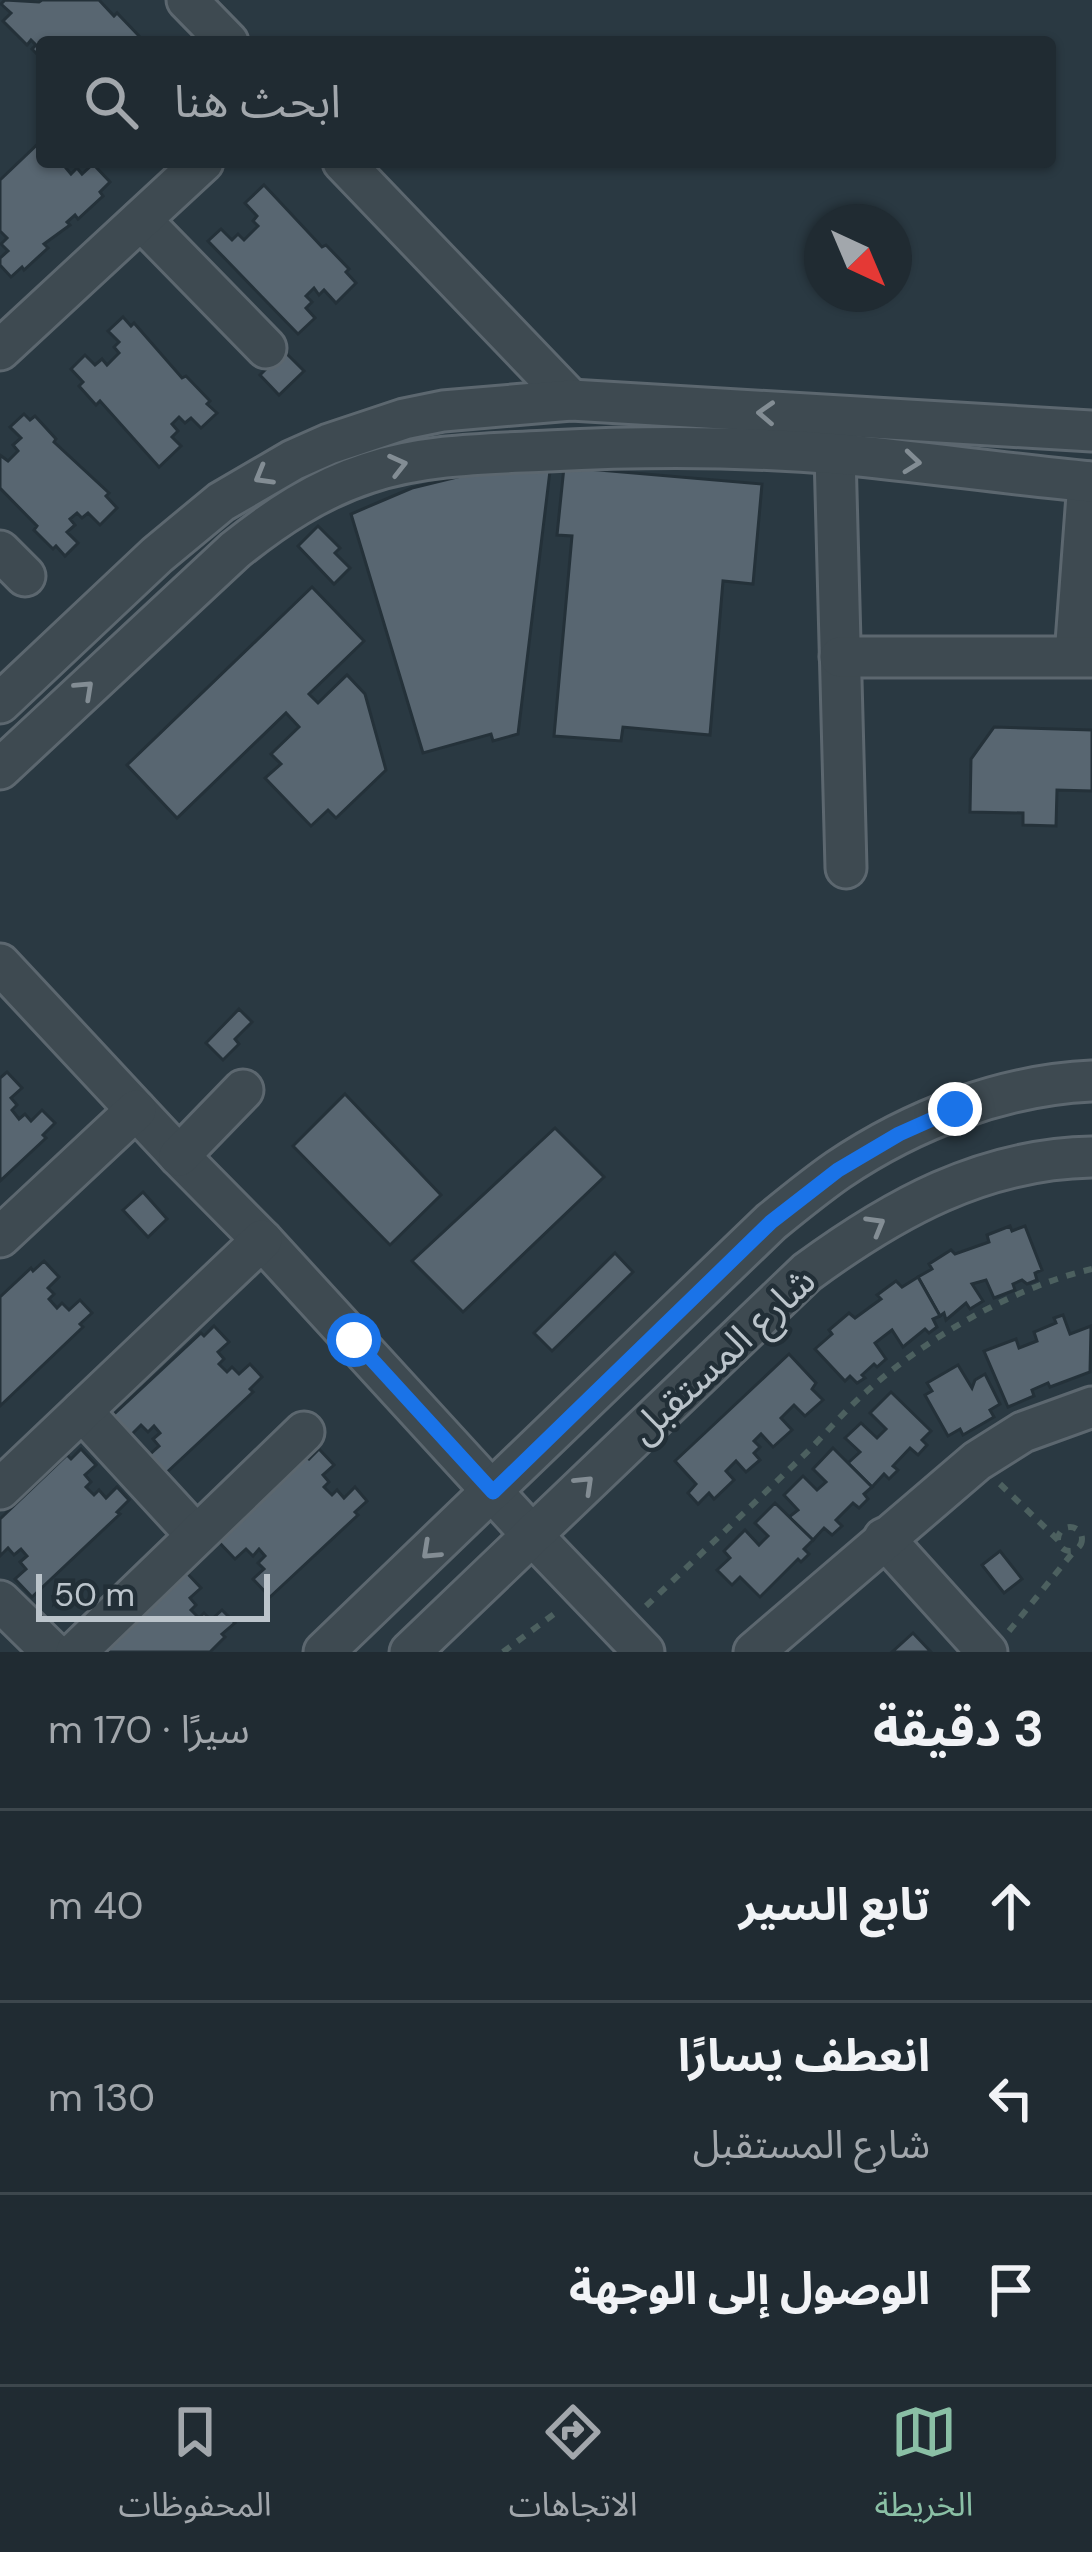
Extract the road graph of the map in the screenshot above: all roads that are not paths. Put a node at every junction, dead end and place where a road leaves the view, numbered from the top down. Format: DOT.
graph roads {
  1 [pos="187,0"];
  2 [pos="222,36"];
  3 [pos="197,168"];
  4 [pos="349,168"];
  5 [pos="141,220"];
  6 [pos="266,348"];
  7 [pos="0,350"];
  8 [pos="571,400"];
  9 [pos="1092,431"];
  10 [pos="835,454"];
  11 [pos="1090,482"];
  12 [pos="840,657"];
  13 [pos="1084,657"];
  14 [pos="0,703"];
  15 [pos="0,769"];
  16 [pos="846,868"];
  17 [pos="8,989"];
  18 [pos="1092,1081"];
  19 [pos="243,1090"];
  20 [pos="136,1110"];
  21 [pos="179,1156"];
  22 [pos="1092,1157"];
  23 [pos="0,1237"];
  24 [pos="262,1240"];
  25 [pos="1092,1406"];
  26 [pos="82,1411"];
  27 [pos="304,1432"];
  28 [pos="0,1489"];
  29 [pos="493,1492"];
  30 [pos="196,1535"];
  31 [pos="532,1535"];
  32 [pos="884,1538"];
  33 [pos="0,1601"];
  34 [pos="633,1641"];
  35 [pos="996,1644"];
  36 [pos="52,1652"];
  37 [pos="76,1652"];
  38 [pos="324,1652"];
  39 [pos="410,1652"];
  40 [pos="754,1652"];
  1 -- 2 [label="street"];
  3 -- 5 [label="street"];
  4 -- 8 [label="street"];
  5 -- 6 [label="street"];
  5 -- 7 [label="street"];
  9 -- 8 [label="street, one-way"];
  8 -- 14 [label="street, one-way"];
  10 -- 11 [label="street, one-way"];
  10 -- 12 [label="street"];
  15 -- 10 [label="street, one-way"];
  11 -- 13 [label="street"];
  12 -- 13 [label="street"];
  12 -- 16 [label="street"];
  17 -- 20 [label="street"];
  18 -- 29 [label="street, شارع المستقبل"];
  19 -- 21 [label="street"];
  20 -- 21 [label="street"];
  20 -- 23 [label="street"];
  21 -- 24 [label="street"];
  31 -- 22 [label="street, شارع المستقبل, one-way"];
  24 -- 26 [label="street"];
  24 -- 29 [label="street"];
  25 -- 32 [label="street"];
  26 -- 28 [label="street"];
  26 -- 30 [label="street"];
  27 -- 30 [label="street"];
  29 -- 31 [label="street"];
  29 -- 38 [label="street, شارع المستقبل, one-way"];
  30 -- 37 [label="street"];
  31 -- 34 [label="street"];
  31 -- 39 [label="street, شارع المستقبل"];
  32 -- 35 [label="street"];
  32 -- 40 [label="street"];
  33 -- 36 [label="street"];
}
